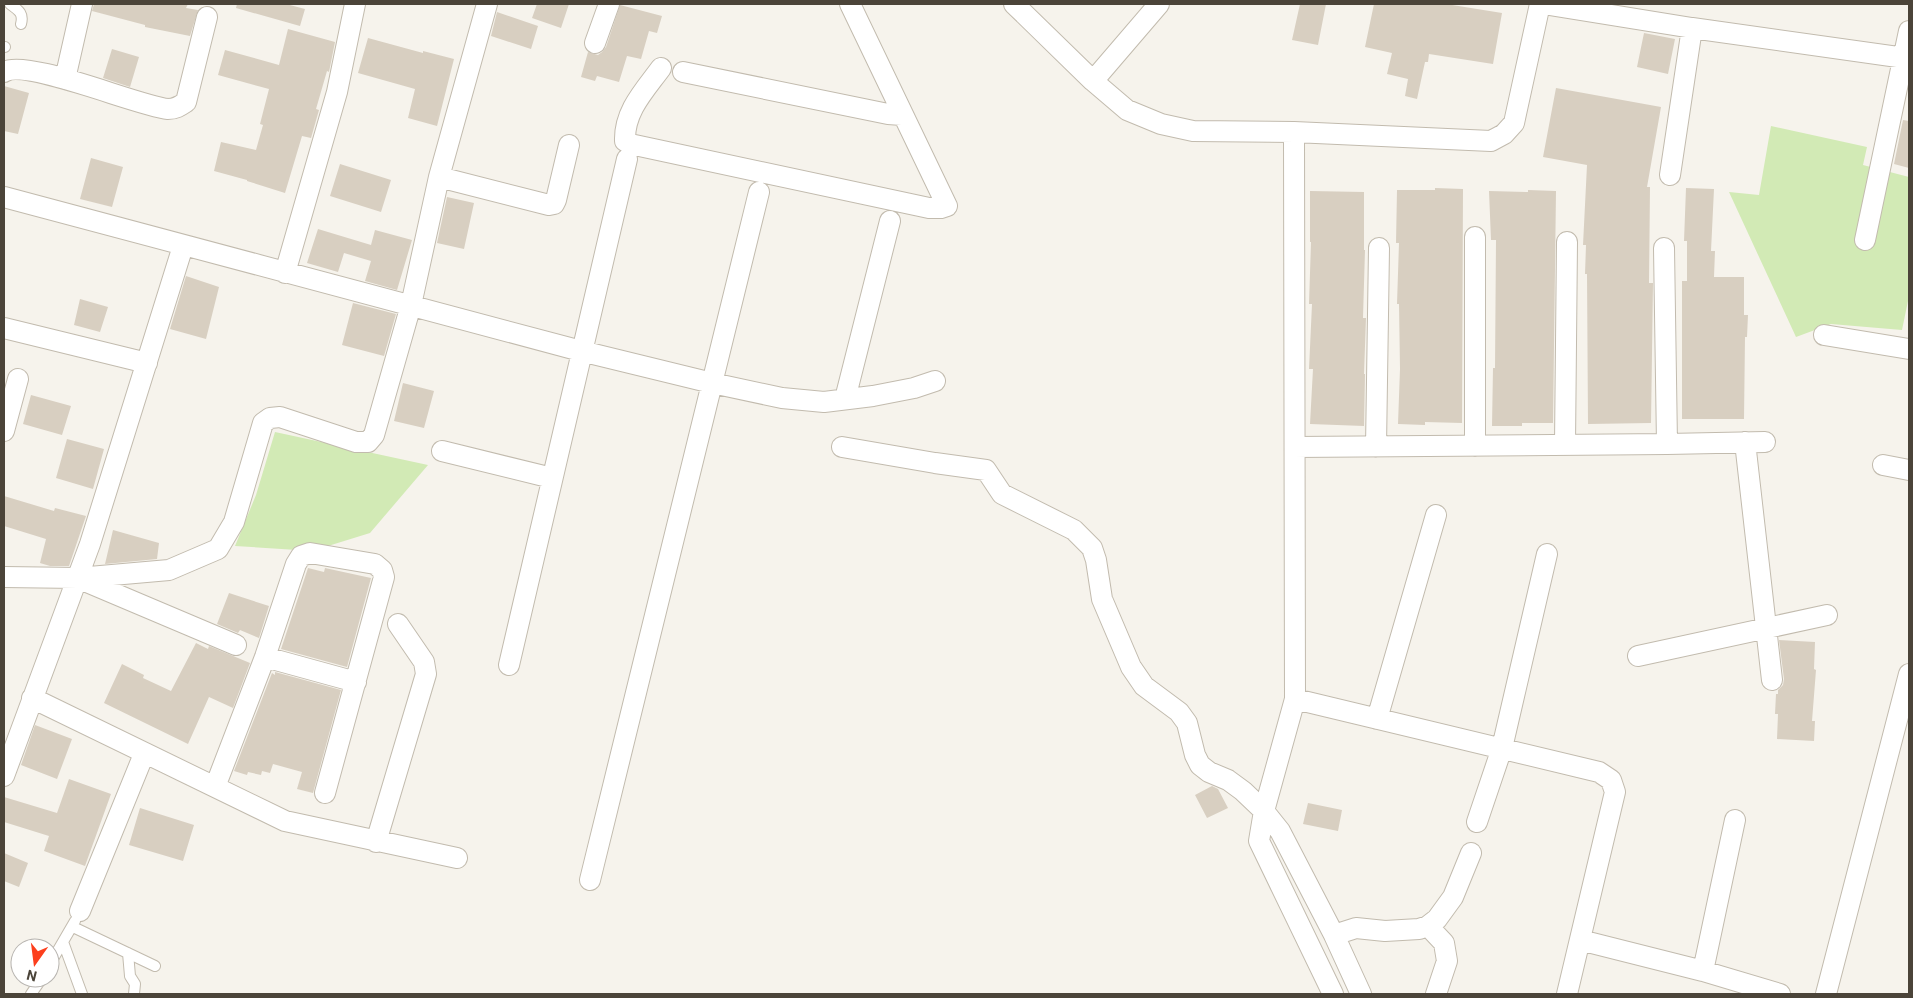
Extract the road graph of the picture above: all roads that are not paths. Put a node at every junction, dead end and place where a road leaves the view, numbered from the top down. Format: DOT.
graph roads {
  1 [pos="10,4"];
  2 [pos="82,4"];
  3 [pos="355,4"];
  4 [pos="487,4"];
  5 [pos="609,4"];
  6 [pos="850,4"];
  7 [pos="1014,4"];
  8 [pos="1159,4"];
  9 [pos="1541,4"];
  10 [pos="207,17"];
  11 [pos="21,24"];
  12 [pos="1692,28"];
  13 [pos="1909,31"];
  14 [pos="595,43"];
  15 [pos="1905,58"];
  16 [pos="661,68"];
  17 [pos="4,72"];
  18 [pos="683,72"];
  19 [pos="65,79"];
  20 [pos="1093,81"];
  21 [pos="902,114"];
  22 [pos="1294,132"];
  23 [pos="569,145"];
  24 [pos="627,159"];
  25 [pos="1670,175"];
  26 [pos="439,177"];
  27 [pos="759,192"];
  28 [pos="4,197"];
  29 [pos="890,221"];
  30 [pos="1475,237"];
  31 [pos="1865,240"];
  32 [pos="1567,242"];
  33 [pos="183,246"];
  34 [pos="1379,248"];
  35 [pos="1664,248"];
  36 [pos="286,273"];
  37 [pos="411,305"];
  38 [pos="4,328"];
  39 [pos="1824,335"];
  40 [pos="1909,349"];
  41 [pos="581,351"];
  42 [pos="147,363"];
  43 [pos="18,379"];
  44 [pos="935,381"];
  45 [pos="712,383"];
  46 [pos="845,399"];
  47 [pos="4,431"];
  48 [pos="1745,442"];
  49 [pos="1765,442"];
  50 [pos="1667,444"];
  51 [pos="1565,445"];
  52 [pos="1376,446"];
  53 [pos="1475,446"];
  54 [pos="842,447"];
  55 [pos="1295,447"];
  56 [pos="442,450"];
  57 [pos="1883,465"];
  58 [pos="1909,470"];
  59 [pos="552,478"];
  60 [pos="1436,515"];
  61 [pos="1547,554"];
  62 [pos="4,577"];
  63 [pos="78,578"];
  64 [pos="1827,615"];
  65 [pos="398,624"];
  66 [pos="1766,628"];
  67 [pos="236,645"];
  68 [pos="1638,656"];
  69 [pos="265,657"];
  70 [pos="508,665"];
  71 [pos="1909,674"];
  72 [pos="1772,680"];
  73 [pos="356,682"];
  74 [pos="32,698"];
  75 [pos="1295,699"];
  76 [pos="1377,719"];
  77 [pos="1502,748"];
  78 [pos="144,754"];
  79 [pos="4,776"];
  80 [pos="215,787"];
  81 [pos="325,793"];
  82 [pos="1264,811"];
  83 [pos="1735,820"];
  84 [pos="1478,822"];
  85 [pos="376,842"];
  86 [pos="1471,853"];
  87 [pos="457,858"];
  88 [pos="590,880"];
  89 [pos="76,919"];
  90 [pos="1428,926"];
  91 [pos="1334,935"];
  92 [pos="1580,940"];
  93 [pos="63,942"];
  94 [pos="60,947"];
  95 [pos="128,953"];
  96 [pos="155,966"];
  97 [pos="1703,970"];
  98 [pos="82,994"];
  99 [pos="134,994"];
  100 [pos="1333,994"];
  101 [pos="1361,994"];
  102 [pos="1436,994"];
  103 [pos="1567,994"];
  104 [pos="1780,994"];
  105 [pos="1826,994"];
  1 -- 11 [label="lane"];
  2 -- 19 [label="street"];
  3 -- 36 [label="street"];
  4 -- 26 [label="street"];
  5 -- 14 [label="street"];
  6 -- 21 [label="street"];
  7 -- 20 [label="street"];
  8 -- 20 [label="street"];
  9 -- 12 [label="street"];
  9 -- 22 [label="street"];
  10 -- 19 [label="street"];
  12 -- 15 [label="street"];
  12 -- 25 [label="street"];
  13 -- 15 [label="street"];
  15 -- 31 [label="street"];
  16 -- 21 [label="street"];
  17 -- 19 [label="street"];
  18 -- 21 [label="street"];
  20 -- 22 [label="street"];
  22 -- 55 [label="street"];
  23 -- 26 [label="street"];
  24 -- 41 [label="street"];
  26 -- 37 [label="street"];
  27 -- 45 [label="street"];
  28 -- 33 [label="street"];
  29 -- 46 [label="street"];
  30 -- 53 [label="street"];
  32 -- 51 [label="street"];
  33 -- 36 [label="street"];
  33 -- 42 [label="street"];
  34 -- 52 [label="street"];
  35 -- 50 [label="street"];
  36 -- 37 [label="street"];
  37 -- 41 [label="street"];
  37 -- 63 [label="street"];
  38 -- 42 [label="street"];
  39 -- 40 [label="street"];
  41 -- 45 [label="street"];
  41 -- 59 [label="street"];
  42 -- 63 [label="street"];
  43 -- 47 [label="street"];
  44 -- 46 [label="street"];
  45 -- 46 [label="street"];
  45 -- 88 [label="street"];
  48 -- 49 [label="street"];
  48 -- 50 [label="street"];
  48 -- 66 [label="street"];
  50 -- 51 [label="street"];
  51 -- 53 [label="street"];
  52 -- 53 [label="street"];
  52 -- 55 [label="street"];
  54 -- 82 [label="street"];
  55 -- 75 [label="street"];
  56 -- 59 [label="street"];
  57 -- 58 [label="street"];
  59 -- 70 [label="street"];
  60 -- 76 [label="street"];
  61 -- 77 [label="street"];
  62 -- 63 [label="street"];
  63 -- 67 [label="street"];
  63 -- 74 [label="street"];
  64 -- 66 [label="street"];
  65 -- 85 [label="street"];
  66 -- 68 [label="street"];
  66 -- 72 [label="street"];
  69 -- 73 [label="street"];
  69 -- 73 [label="street"];
  69 -- 80 [label="street"];
  71 -- 105 [label="street"];
  73 -- 81 [label="street"];
  74 -- 78 [label="street"];
  74 -- 79 [label="street"];
  75 -- 76 [label="street"];
  75 -- 82 [label="street"];
  76 -- 77 [label="street"];
  77 -- 84 [label="street"];
  77 -- 92 [label="street"];
  78 -- 80 [label="street"];
  78 -- 89 [label="street"];
  80 -- 85 [label="street"];
  82 -- 91 [label="street"];
  82 -- 100 [label="street"];
  83 -- 97 [label="street"];
  85 -- 87 [label="street"];
  86 -- 90 [label="street"];
  89 -- 93 [label="lane"];
  89 -- 95 [label="lane"];
  90 -- 91 [label="street"];
  90 -- 102 [label="street"];
  91 -- 101 [label="street"];
  92 -- 97 [label="street"];
  92 -- 103 [label="street"];
  93 -- 94 [label="lane"];
  93 -- 98 [label="lane"];
  95 -- 96 [label="lane"];
  95 -- 99 [label="lane"];
  97 -- 104 [label="street"];
}
